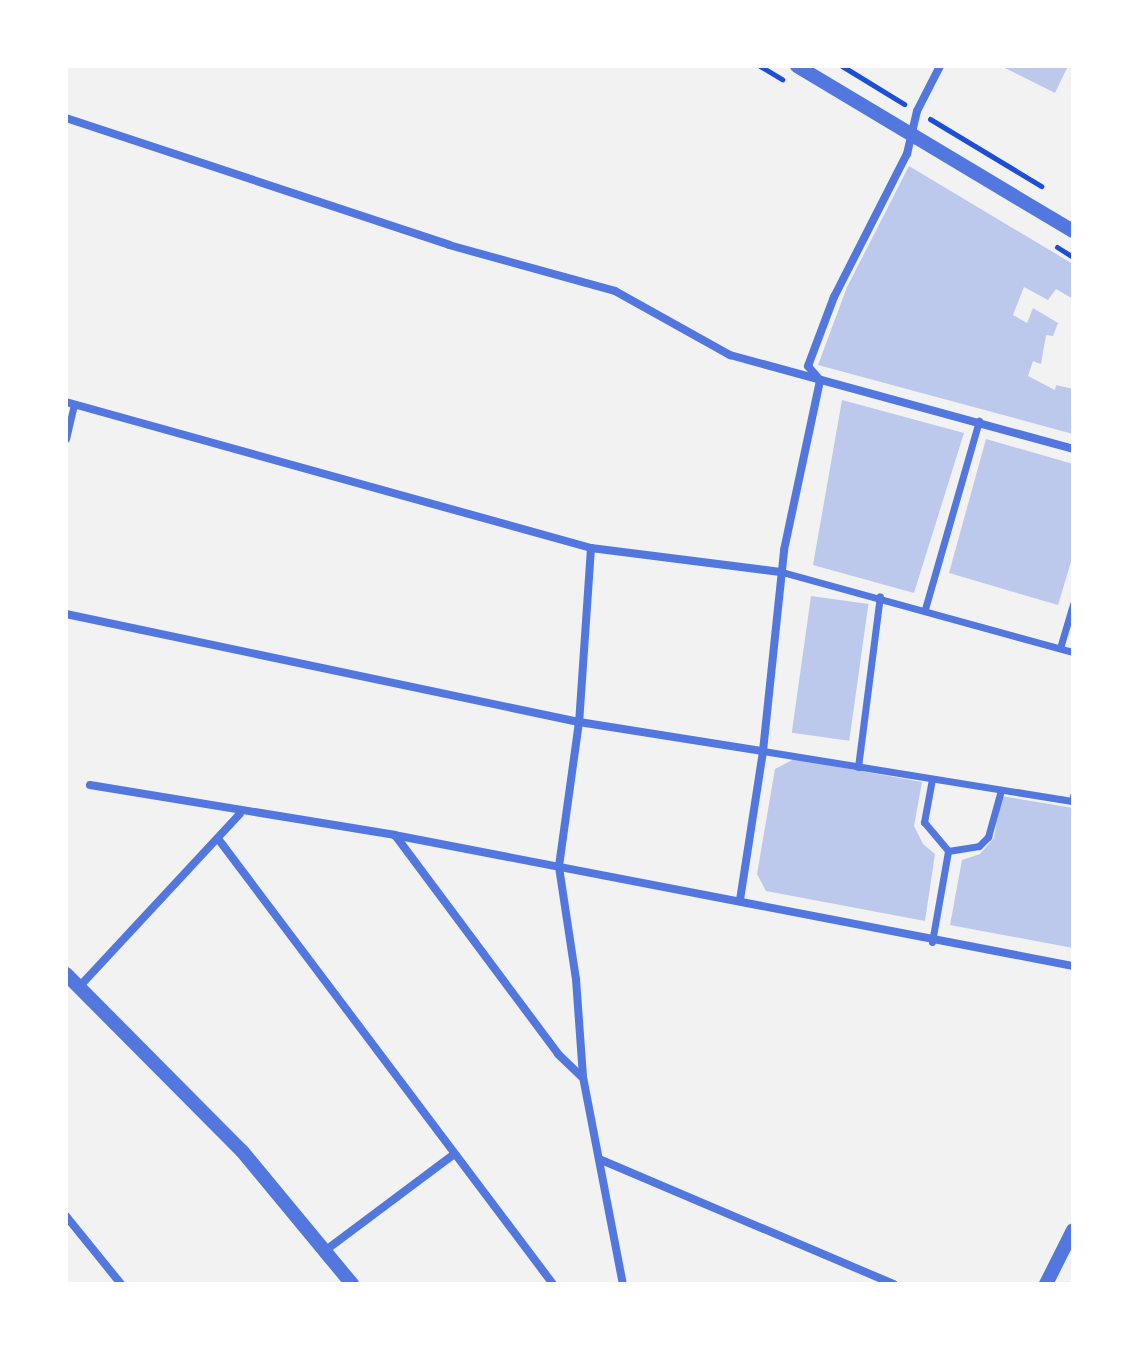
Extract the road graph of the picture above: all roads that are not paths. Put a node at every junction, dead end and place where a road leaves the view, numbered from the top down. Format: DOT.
graph roads {
  1 [pos="797,66"];
  2 [pos="940,66"];
  3 [pos="66,118"];
  4 [pos="910,134"];
  5 [pos="1073,231"];
  6 [pos="820,380"];
  7 [pos="70,404"];
  8 [pos="979,421"];
  9 [pos="66,439"];
  10 [pos="1073,449"];
  11 [pos="591,548"];
  12 [pos="782,572"];
  13 [pos="880,596"];
  14 [pos="1073,604"];
  15 [pos="925,609"];
  16 [pos="66,614"];
  17 [pos="1060,648"];
  18 [pos="1073,652"];
  19 [pos="579,722"];
  20 [pos="763,751"];
  21 [pos="858,767"];
  22 [pos="932,779"];
  23 [pos="90,785"];
  24 [pos="1001,790"];
  25 [pos="1073,796"];
  26 [pos="240,814"];
  27 [pos="394,835"];
  28 [pos="219,840"];
  29 [pos="948,851"];
  30 [pos="559,867"];
  31 [pos="740,900"];
  32 [pos="932,942"];
  33 [pos="1073,966"];
  34 [pos="66,974"];
  35 [pos="79,987"];
  36 [pos="583,1077"];
  37 [pos="453,1155"];
  38 [pos="599,1159"];
  39 [pos="66,1216"];
  40 [pos="1073,1230"];
  41 [pos="326,1250"];
  42 [pos="1066,1260"];
  43 [pos="113,1273"];
  44 [pos="112,1284"];
  45 [pos="121,1284"];
  46 [pos="352,1284"];
  47 [pos="553,1284"];
  48 [pos="623,1284"];
  49 [pos="894,1284"];
  50 [pos="1046,1284"];
  1 -- 4 [label="street"];
  2 -- 4 [label="street"];
  3 -- 6 [label="street"];
  4 -- 5 [label="street"];
  4 -- 6 [label="street"];
  6 -- 8 [label="street"];
  6 -- 12 [label="street"];
  7 -- 9 [label="street"];
  7 -- 11 [label="street"];
  8 -- 10 [label="street"];
  8 -- 15 [label="street"];
  11 -- 12 [label="street"];
  11 -- 19 [label="street"];
  12 -- 13 [label="street"];
  12 -- 20 [label="street"];
  13 -- 15 [label="street"];
  13 -- 21 [label="street"];
  14 -- 17 [label="street"];
  15 -- 17 [label="street"];
  16 -- 19 [label="street"];
  17 -- 18 [label="street"];
  19 -- 20 [label="street"];
  19 -- 30 [label="street"];
  20 -- 21 [label="street"];
  20 -- 31 [label="street"];
  21 -- 22 [label="street"];
  22 -- 24 [label="street"];
  22 -- 29 [label="street"];
  23 -- 26 [label="street"];
  24 -- 25 [label="street"];
  24 -- 29 [label="street"];
  26 -- 27 [label="street"];
  26 -- 28 [label="street"];
  27 -- 30 [label="street"];
  27 -- 36 [label="street"];
  28 -- 35 [label="street"];
  28 -- 37 [label="street"];
  29 -- 32 [label="street"];
  30 -- 31 [label="street"];
  30 -- 36 [label="street"];
  31 -- 32 [label="street"];
  32 -- 33 [label="street"];
  34 -- 35 [label="street"];
  35 -- 41 [label="street"];
  36 -- 38 [label="street"];
  37 -- 41 [label="street"];
  37 -- 47 [label="street"];
  38 -- 48 [label="street"];
  38 -- 49 [label="street"];
  39 -- 43 [label="street"];
  40 -- 42 [label="street"];
  41 -- 46 [label="street"];
  42 -- 50 [label="street"];
  43 -- 44 [label="street"];
  43 -- 45 [label="street"];
}
